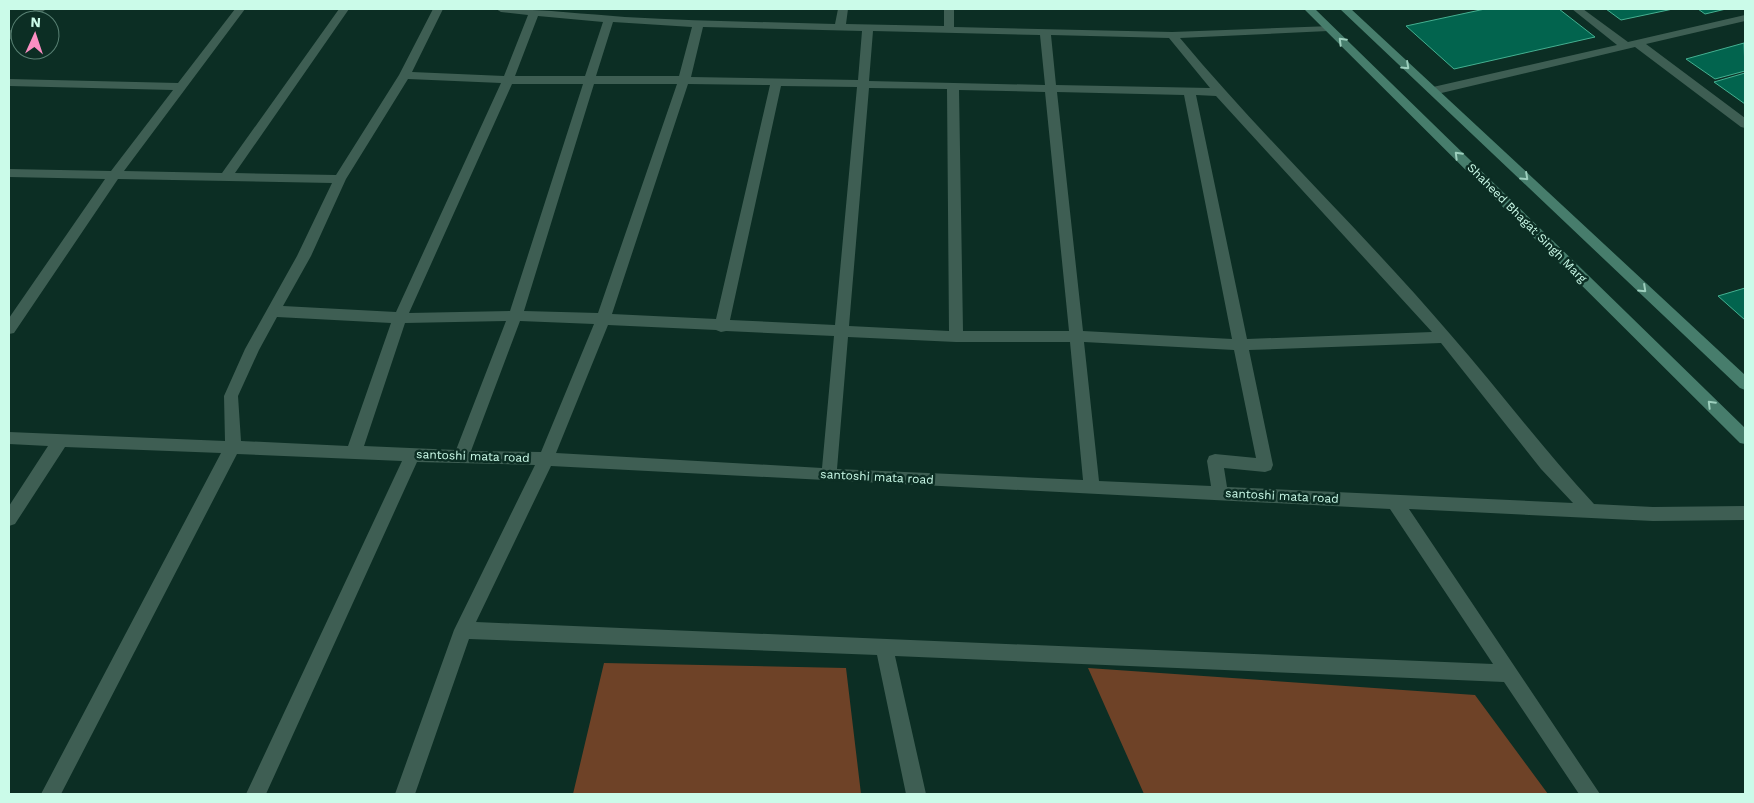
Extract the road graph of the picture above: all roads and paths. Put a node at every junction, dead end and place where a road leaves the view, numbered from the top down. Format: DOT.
graph roads {
  1 [pos="240,9"];
  2 [pos="344,9"];
  3 [pos="438,9"];
  4 [pos="501,9"];
  5 [pos="641,9"];
  6 [pos="843,9"];
  7 [pos="949,9"];
  8 [pos="1309,9"];
  9 [pos="1345,9"];
  10 [pos="1577,9"];
  11 [pos="534,10"];
  12 [pos="1745,18"];
  13 [pos="608,19"];
  14 [pos="636,20"];
  15 [pos="698,24"];
  16 [pos="840,27"];
  17 [pos="868,28"];
  18 [pos="1328,28"];
  19 [pos="949,30"];
  20 [pos="1044,32"];
  21 [pos="1172,35"];
  22 [pos="1632,45"];
  23 [pos="405,75"];
  24 [pos="508,80"];
  25 [pos="684,80"];
  26 [pos="589,81"];
  27 [pos="9,82"];
  28 [pos="776,82"];
  29 [pos="865,84"];
  30 [pos="953,86"];
  31 [pos="180,87"];
  32 [pos="1050,89"];
  33 [pos="1188,91"];
  34 [pos="1433,91"];
  35 [pos="1219,92"];
  36 [pos="1745,124"];
  37 [pos="9,173"];
  38 [pos="114,176"];
  39 [pos="226,176"];
  40 [pos="340,179"];
  41 [pos="273,311"];
  42 [pos="515,316"];
  43 [pos="400,318"];
  44 [pos="603,319"];
  45 [pos="720,326"];
  46 [pos="9,329"];
  47 [pos="841,331"];
  48 [pos="1076,336"];
  49 [pos="1445,337"];
  50 [pos="956,338"];
  51 [pos="1240,345"];
  52 [pos="1745,384"];
  53 [pos="9,438"];
  54 [pos="1745,438"];
  55 [pos="61,440"];
  56 [pos="233,446"];
  57 [pos="354,452"];
  58 [pos="413,454"];
  59 [pos="461,457"];
  60 [pos="546,458"];
  61 [pos="829,475"];
  62 [pos="1092,487"];
  63 [pos="1220,494"];
  64 [pos="1395,502"];
  65 [pos="1590,511"];
  66 [pos="1745,513"];
  67 [pos="9,519"];
  68 [pos="463,630"];
  69 [pos="884,647"];
  70 [pos="1509,673"];
  71 [pos="51,794"];
  72 [pos="256,794"];
  73 [pos="405,794"];
  74 [pos="916,794"];
  75 [pos="1590,794"];
  1 -- 31 [label="street"];
  2 -- 39 [label="street"];
  3 -- 23 [label="street"];
  4 -- 11 [label="street"];
  5 -- 14 [label="street"];
  6 -- 16 [label="street"];
  7 -- 19 [label="street"];
  8 -- 18 [label="main road, Shaheed Bhagat Singh Marg"];
  9 -- 34 [label="main road, one-way"];
  10 -- 22 [label="street"];
  11 -- 13 [label="street"];
  11 -- 24 [label="street"];
  12 -- 22 [label="street"];
  13 -- 14 [label="street"];
  13 -- 26 [label="street"];
  14 -- 15 [label="street"];
  15 -- 16 [label="street"];
  15 -- 25 [label="street"];
  16 -- 17 [label="street"];
  17 -- 19 [label="street"];
  17 -- 29 [label="street"];
  18 -- 21 [label="street"];
  54 -- 18 [label="main road, Shaheed Bhagat Singh Marg, one-way"];
  19 -- 20 [label="street"];
  20 -- 21 [label="street"];
  20 -- 32 [label="street"];
  21 -- 35 [label="street"];
  22 -- 34 [label="street"];
  22 -- 36 [label="street"];
  23 -- 24 [label="street"];
  23 -- 40 [label="street"];
  24 -- 26 [label="street"];
  24 -- 43 [label="street"];
  25 -- 26 [label="street"];
  25 -- 28 [label="street"];
  25 -- 44 [label="street"];
  26 -- 42 [label="street"];
  27 -- 31 [label="street"];
  28 -- 29 [label="street"];
  28 -- 45 [label="street"];
  29 -- 30 [label="street"];
  29 -- 47 [label="street"];
  30 -- 32 [label="street"];
  30 -- 50 [label="street"];
  31 -- 38 [label="street"];
  32 -- 33 [label="street"];
  32 -- 48 [label="street"];
  33 -- 35 [label="street"];
  33 -- 51 [label="street"];
  34 -- 52 [label="main road, one-way"];
  35 -- 49 [label="street"];
  37 -- 38 [label="street"];
  38 -- 39 [label="street"];
  38 -- 46 [label="street"];
  39 -- 40 [label="street"];
  40 -- 41 [label="street"];
  41 -- 43 [label="street"];
  41 -- 56 [label="street"];
  42 -- 43 [label="street"];
  42 -- 44 [label="street"];
  42 -- 59 [label="street"];
  43 -- 57 [label="street"];
  44 -- 45 [label="street"];
  44 -- 60 [label="street"];
  45 -- 47 [label="street"];
  47 -- 50 [label="street"];
  47 -- 61 [label="street"];
  48 -- 50 [label="street"];
  48 -- 51 [label="street"];
  48 -- 62 [label="street"];
  49 -- 51 [label="street"];
  49 -- 65 [label="street"];
  51 -- 63 [label="street"];
  53 -- 55 [label="street, santoshi mata road"];
  55 -- 56 [label="street, santoshi mata road"];
  55 -- 67 [label="street"];
  56 -- 57 [label="street, santoshi mata road"];
  56 -- 71 [label="street"];
  57 -- 58 [label="street, santoshi mata road"];
  58 -- 59 [label="street, santoshi mata road"];
  58 -- 72 [label="street"];
  59 -- 60 [label="street, santoshi mata road"];
  60 -- 61 [label="street, santoshi mata road"];
  60 -- 68 [label="street"];
  61 -- 62 [label="street, santoshi mata road"];
  62 -- 63 [label="street, santoshi mata road"];
  63 -- 64 [label="street, santoshi mata road"];
  64 -- 65 [label="street, santoshi mata road"];
  64 -- 70 [label="street"];
  65 -- 66 [label="street, santoshi mata road"];
  68 -- 69 [label="street"];
  68 -- 73 [label="street"];
  69 -- 70 [label="street"];
  69 -- 74 [label="street"];
  70 -- 75 [label="street"];
}
